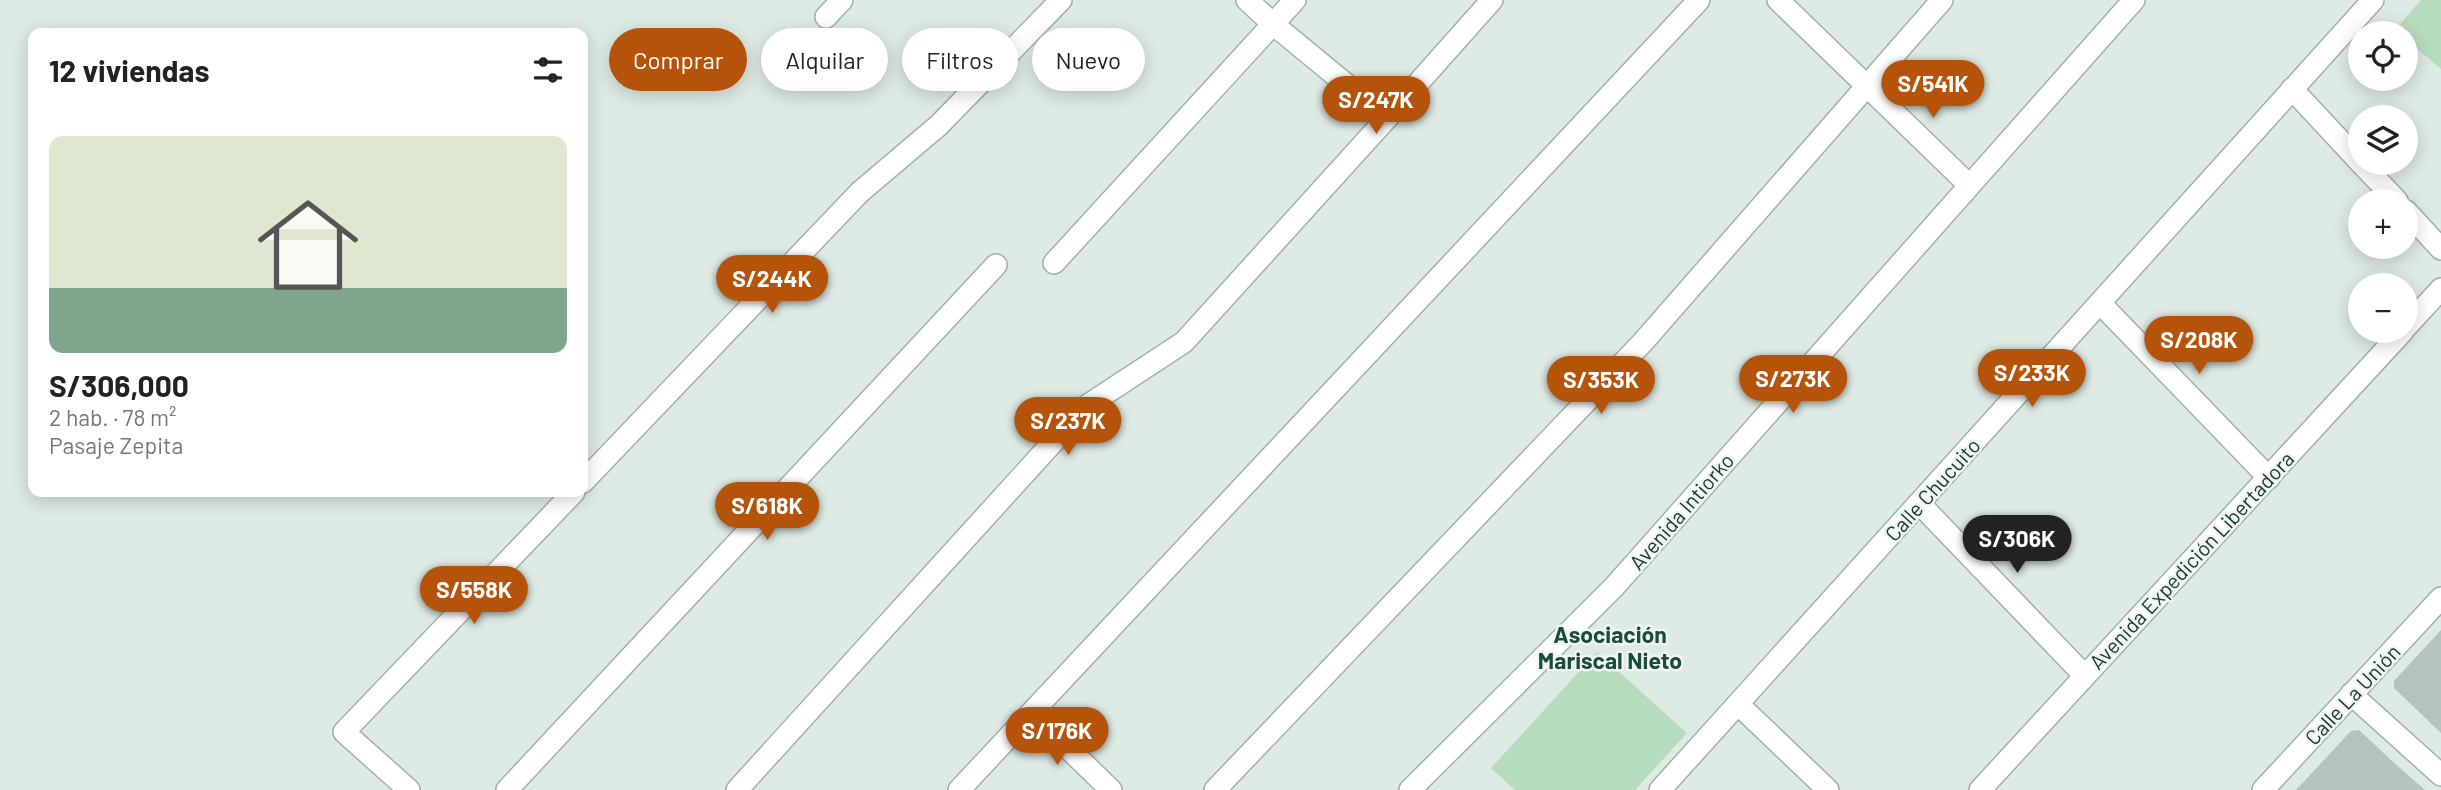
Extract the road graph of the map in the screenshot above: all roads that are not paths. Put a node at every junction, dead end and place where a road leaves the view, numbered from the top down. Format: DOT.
graph roads {
  1 [pos="842,0"];
  2 [pos="1061,0"];
  3 [pos="1247,0"];
  4 [pos="1295,0"];
  5 [pos="1492,0"];
  6 [pos="1699,0"];
  7 [pos="1778,0"];
  8 [pos="1942,0"];
  9 [pos="2134,0"];
  10 [pos="2373,0"];
  11 [pos="825,18"];
  12 [pos="1273,24"];
  13 [pos="1867,86"];
  14 [pos="2292,89"];
  15 [pos="1387,118"];
  16 [pos="2348,149"];
  17 [pos="2372,175"];
  18 [pos="1968,184"];
  19 [pos="2386,189"];
  20 [pos="2418,224"];
  21 [pos="2441,249"];
  22 [pos="1054,263"];
  23 [pos="996,265"];
  24 [pos="2441,289"];
  25 [pos="2099,303"];
  26 [pos="2418,314"];
  27 [pos="2392,343"];
  28 [pos="588,477"];
  29 [pos="2269,478"];
  30 [pos="569,497"];
  31 [pos="1919,503"];
  32 [pos="2441,598"];
  33 [pos="2084,675"];
  34 [pos="2351,694"];
  35 [pos="1738,704"];
  36 [pos="1032,713"];
  37 [pos="2441,775"];
  38 [pos="409,790"];
  39 [pos="507,790"];
  40 [pos="737,790"];
  41 [pos="959,790"];
  42 [pos="1111,790"];
  43 [pos="1214,790"];
  44 [pos="1410,790"];
  45 [pos="1660,790"];
  46 [pos="1828,790"];
  47 [pos="1980,790"];
  48 [pos="2263,790"];
  1 -- 11 [label="street"];
  2 -- 28 [label="street"];
  3 -- 12 [label="street"];
  4 -- 12 [label="street"];
  5 -- 15 [label="street"];
  6 -- 36 [label="street"];
  7 -- 13 [label="street"];
  8 -- 13 [label="street"];
  9 -- 18 [label="street, Avenida Intiorko"];
  10 -- 14 [label="street, Calle Chucuito"];
  12 -- 15 [label="street"];
  12 -- 22 [label="street"];
  13 -- 18 [label="street"];
  13 -- 43 [label="street"];
  14 -- 16 [label="street"];
  14 -- 25 [label="street, Calle Chucuito"];
  15 -- 40 [label="street"];
  17 -- 19 [label="street"];
  18 -- 44 [label="street, Avenida Intiorko"];
  20 -- 21 [label="street"];
  23 -- 39 [label="street"];
  24 -- 26 [label="street"];
  25 -- 29 [label="street"];
  25 -- 31 [label="street, Calle Chucuito"];
  27 -- 29 [label="street, Avenida Expedición Libertadora"];
  29 -- 33 [label="street, Avenida Expedición Libertadora"];
  30 -- 38 [label="street"];
  31 -- 33 [label="street"];
  31 -- 35 [label="street, Calle Chucuito"];
  32 -- 34 [label="street, Calle La Unión"];
  33 -- 47 [label="street, Avenida Expedición Libertadora"];
  34 -- 37 [label="street"];
  34 -- 48 [label="street, Calle La Unión"];
  35 -- 45 [label="street, Calle Chucuito"];
  35 -- 46 [label="street"];
  36 -- 41 [label="street"];
  36 -- 42 [label="street"];
}
